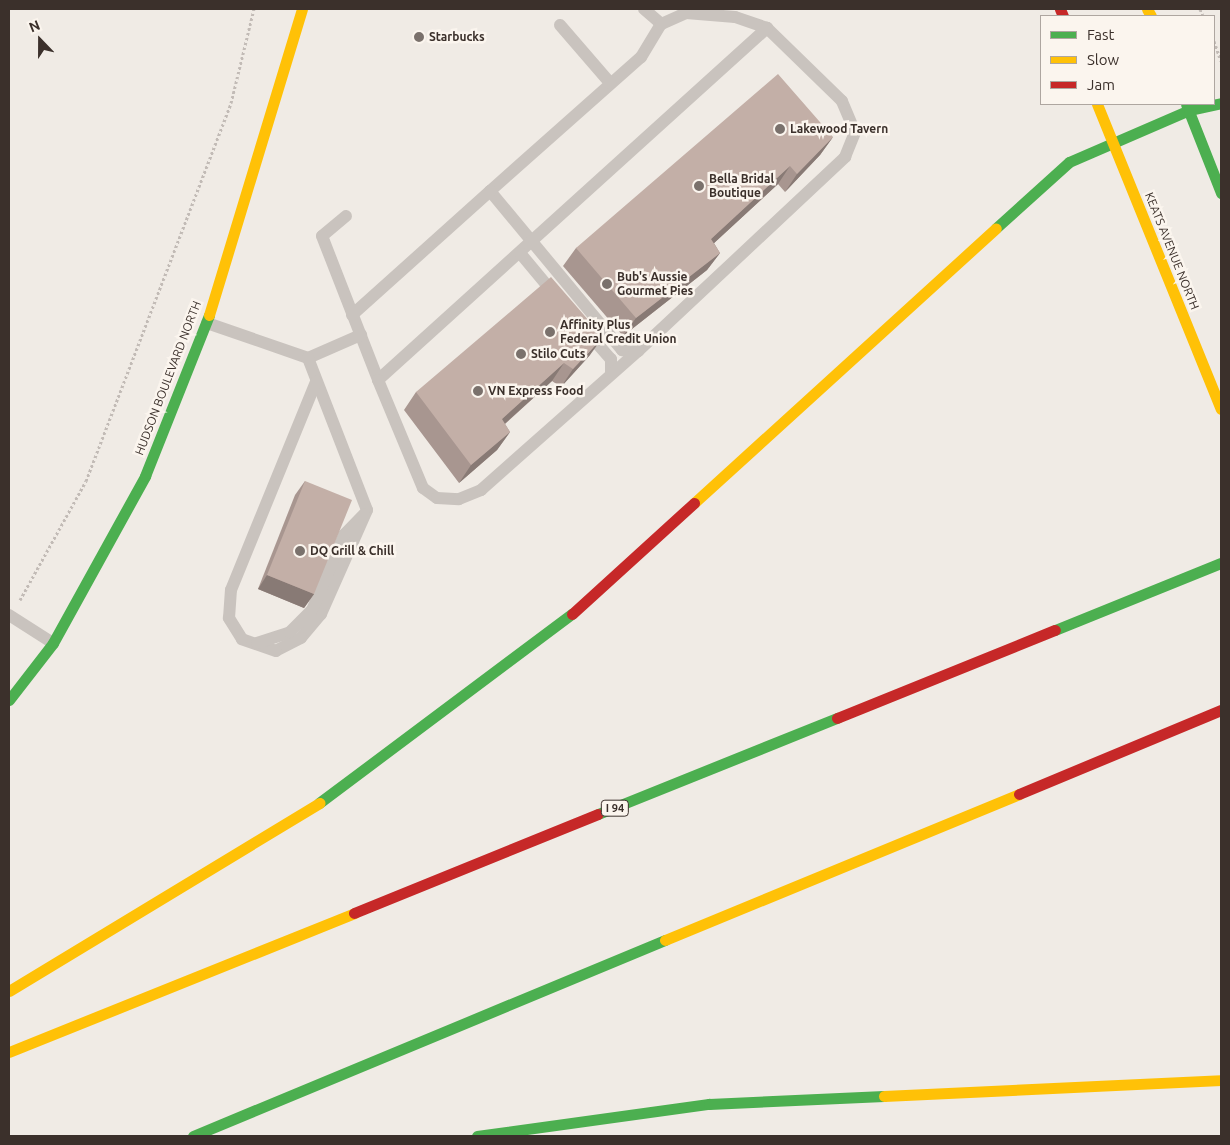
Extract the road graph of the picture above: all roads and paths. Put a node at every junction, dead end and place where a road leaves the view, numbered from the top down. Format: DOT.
graph roads {
  1 [pos="254,9"];
  2 [pos="302,9"];
  3 [pos="644,9"];
  4 [pos="660,24"];
  5 [pos="560,25"];
  6 [pos="767,28"];
  7 [pos="1215,44"];
  8 [pos="1221,62"];
  9 [pos="610,83"];
  10 [pos="1097,105"];
  11 [pos="1204,105"];
  12 [pos="1187,107"];
  13 [pos="1112,141"];
  14 [pos="490,191"];
  15 [pos="1221,193"];
  16 [pos="346,216"];
  17 [pos="534,241"];
  18 [pos="520,253"];
  19 [pos="565,306"];
  20 [pos="352,315"];
  21 [pos="578,321"];
  22 [pos="207,323"];
  23 [pos="361,335"];
  24 [pos="638,351"];
  25 [pos="308,358"];
  26 [pos="611,374"];
  27 [pos="378,380"];
  28 [pos="316,382"];
  29 [pos="1221,409"];
  30 [pos="1221,563"];
  31 [pos="9,616"];
  32 [pos="53,642"];
  33 [pos="9,700"];
  34 [pos="1221,710"];
  35 [pos="9,992"];
  36 [pos="9,1052"];
  37 [pos="1221,1080"];
  38 [pos="194,1136"];
  39 [pos="477,1136"];
  1 -- 31 [label="path"];
  2 -- 22 [label="main road, HUDSON BOULEVARD NORTH"];
  3 -- 4 [label="lane"];
  4 -- 6 [label="lane"];
  4 -- 9 [label="lane"];
  5 -- 9 [label="lane"];
  6 -- 17 [label="lane"];
  6 -- 24 [label="lane"];
  7 -- 8 [label="path"];
  9 -- 14 [label="lane"];
  10 -- 13 [label="main road, KEATS AVENUE NORTH"];
  11 -- 12 [label="main road"];
  12 -- 13 [label="main road"];
  12 -- 15 [label="main road"];
  13 -- 29 [label="main road, KEATS AVENUE NORTH"];
  13 -- 35 [label="main road"];
  14 -- 17 [label="lane"];
  14 -- 20 [label="lane"];
  16 -- 20 [label="lane"];
  17 -- 18 [label="lane"];
  17 -- 24 [label="lane"];
  18 -- 19 [label="lane"];
  18 -- 27 [label="lane"];
  20 -- 23 [label="lane"];
  21 -- 26 [label="lane"];
  22 -- 25 [label="lane"];
  22 -- 32 [label="main road, HUDSON BOULEVARD NORTH"];
  23 -- 25 [label="lane"];
  23 -- 27 [label="lane"];
  24 -- 26 [label="lane"];
  25 -- 28 [label="lane"];
  26 -- 27 [label="lane"];
  28 -- 28 [label="lane"];
  30 -- 36 [label="main road, I 94"];
  31 -- 32 [label="lane"];
  32 -- 33 [label="main road, HUDSON BOULEVARD NORTH"];
  34 -- 38 [label="main road"];
  37 -- 39 [label="main road"];
}
